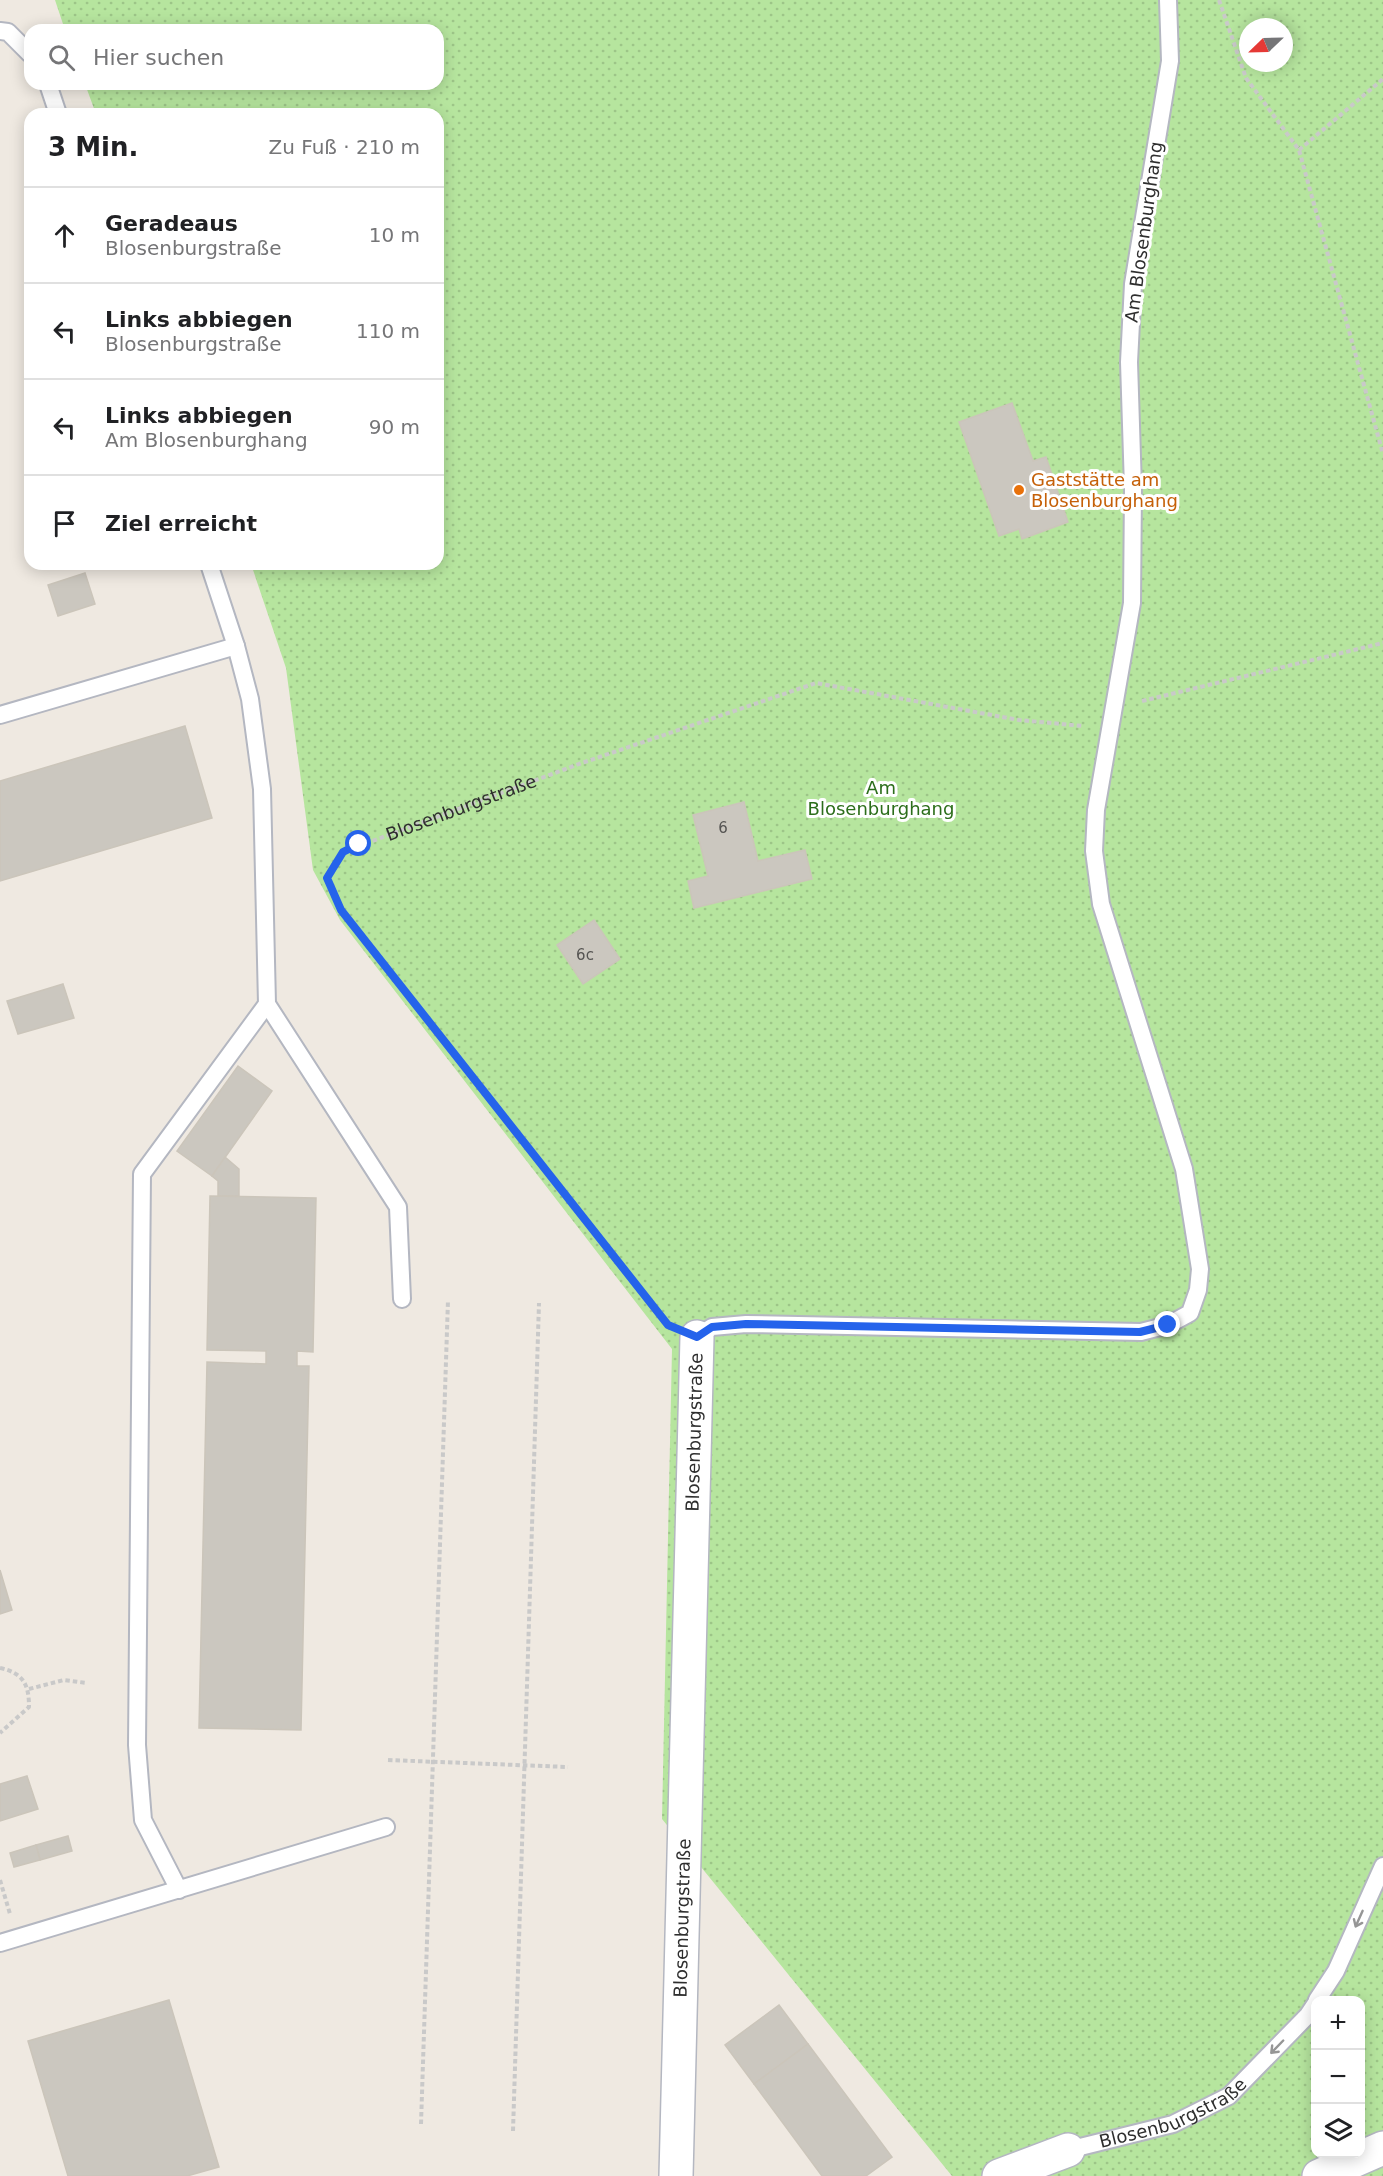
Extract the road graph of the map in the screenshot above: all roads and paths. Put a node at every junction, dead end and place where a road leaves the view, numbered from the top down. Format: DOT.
graph roads {
  1 [pos="1168,0"];
  2 [pos="1219,0"];
  3 [pos="0,31"];
  4 [pos="24,48"];
  5 [pos="1383,79"];
  6 [pos="50,90"];
  7 [pos="56,108"];
  8 [pos="1299,150"];
  9 [pos="1383,454"];
  10 [pos="211,570"];
  11 [pos="1383,643"];
  12 [pos="236,646"];
  13 [pos="1113,708"];
  14 [pos="0,715"];
  15 [pos="1090,726"];
  16 [pos="267,1004"];
  17 [pos="402,1299"];
  18 [pos="448,1300"];
  19 [pos="539,1303"];
  20 [pos="697,1337"];
  21 [pos="0,1668"];
  22 [pos="87,1683"];
  23 [pos="29,1689"];
  24 [pos="0,1733"];
  25 [pos="388,1760"];
  26 [pos="433,1762"];
  27 [pos="524,1766"];
  28 [pos="568,1767"];
  29 [pos="386,1827"];
  30 [pos="1383,1866"];
  31 [pos="0,1880"];
  32 [pos="179,1890"];
  33 [pos="17,1938"];
  34 [pos="0,1943"];
  35 [pos="1320,1996"];
  36 [pos="1311,2010"];
  37 [pos="421,2124"];
  38 [pos="513,2131"];
  39 [pos="1383,2148"];
  40 [pos="1068,2150"];
  41 [pos="676,2176"];
  42 [pos="999,2176"];
  43 [pos="1319,2176"];
  1 -- 13 [label="lane, Am Blosenburghang"];
  2 -- 8 [label="path"];
  3 -- 4 [label="lane"];
  5 -- 8 [label="path"];
  6 -- 7 [label="lane"];
  8 -- 9 [label="path"];
  10 -- 12 [label="lane"];
  11 -- 13 [label="path"];
  12 -- 14 [label="lane"];
  12 -- 16 [label="lane"];
  13 -- 20 [label="lane, Am Blosenburghang"];
  15 -- 20 [label="path, Blosenburgstraße"];
  16 -- 17 [label="lane"];
  16 -- 32 [label="lane"];
  18 -- 26 [label="path"];
  19 -- 27 [label="path"];
  20 -- 41 [label="street, Blosenburgstraße"];
  21 -- 23 [label="path"];
  22 -- 23 [label="path"];
  23 -- 24 [label="path"];
  25 -- 26 [label="path"];
  26 -- 27 [label="path"];
  26 -- 37 [label="path"];
  27 -- 28 [label="path"];
  27 -- 38 [label="path"];
  29 -- 32 [label="lane"];
  30 -- 35 [label="lane, Blosenburgstraße, one-way"];
  31 -- 33 [label="path"];
  32 -- 33 [label="lane"];
  33 -- 34 [label="lane"];
  36 -- 40 [label="lane, Blosenburgstraße, one-way"];
  39 -- 43 [label="street"];
  40 -- 42 [label="street, Blosenburgstraße"];
}
